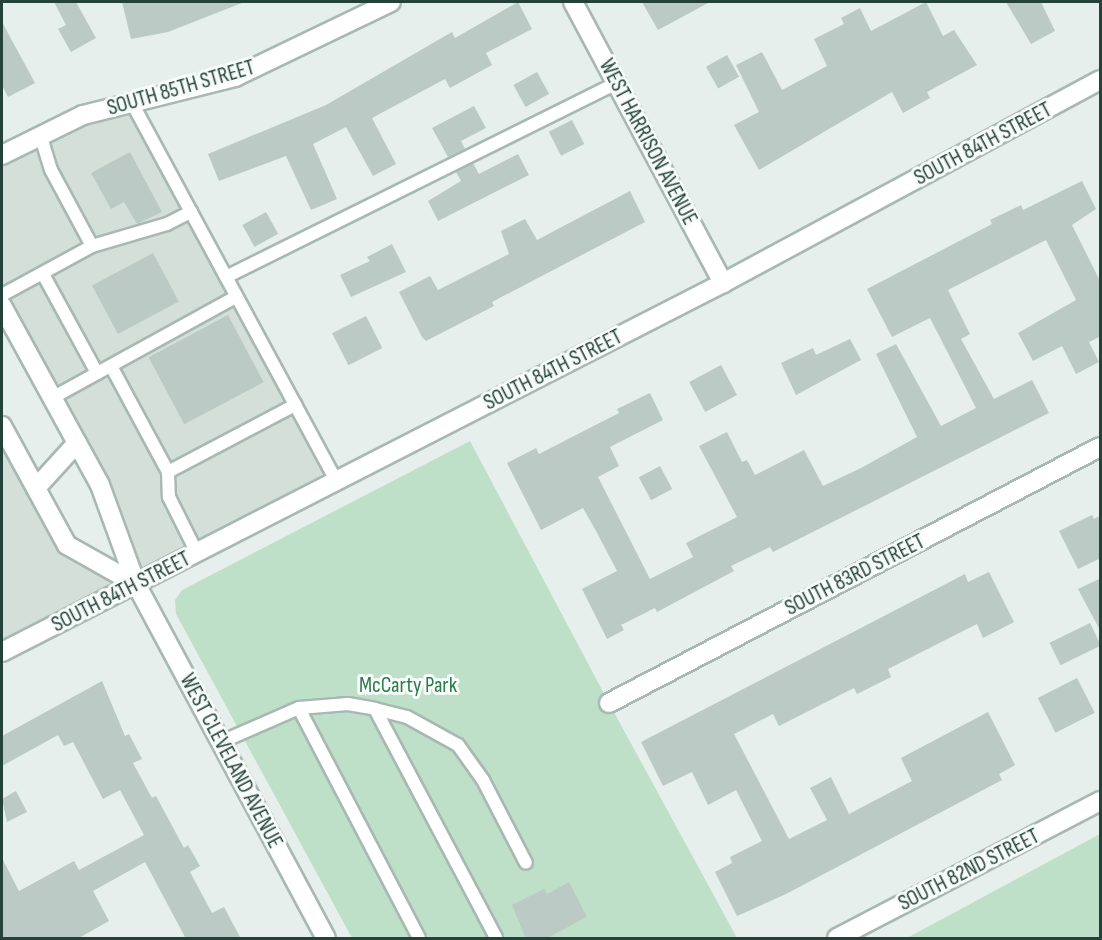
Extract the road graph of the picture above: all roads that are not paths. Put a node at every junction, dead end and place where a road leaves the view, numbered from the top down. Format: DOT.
graph roads {
  1 [pos="391,2"];
  2 [pos="573,2"];
  3 [pos="1101,80"];
  4 [pos="616,83"];
  5 [pos="132,103"];
  6 [pos="40,135"];
  7 [pos="2,155"];
  8 [pos="191,212"];
  9 [pos="92,246"];
  10 [pos="43,274"];
  11 [pos="226,277"];
  12 [pos="723,283"];
  13 [pos="2,295"];
  14 [pos="236,297"];
  15 [pos="2,306"];
  16 [pos="111,366"];
  17 [pos="97,373"];
  18 [pos="52,398"];
  19 [pos="295,405"];
  20 [pos="2,426"];
  21 [pos="77,443"];
  22 [pos="1101,447"];
  23 [pos="168,472"];
  24 [pos="336,481"];
  25 [pos="36,488"];
  26 [pos="196,553"];
  27 [pos="136,584"];
  28 [pos="2,651"];
  29 [pos="609,703"];
  30 [pos="299,708"];
  31 [pos="375,709"];
  32 [pos="221,742"];
  33 [pos="1101,801"];
  34 [pos="526,863"];
  35 [pos="326,939"];
  36 [pos="419,939"];
  37 [pos="496,939"];
  38 [pos="837,939"];
  1 -- 5 [label="street, SOUTH 85TH STREET"];
  2 -- 4 [label="street, WEST HARRISON AVENUE"];
  3 -- 12 [label="street, SOUTH 84TH STREET"];
  4 -- 11 [label="lane"];
  4 -- 12 [label="street, WEST HARRISON AVENUE"];
  5 -- 6 [label="street, SOUTH 85TH STREET"];
  5 -- 8 [label="lane"];
  6 -- 7 [label="street, SOUTH 85TH STREET"];
  6 -- 9 [label="lane"];
  8 -- 9 [label="lane"];
  8 -- 11 [label="lane"];
  9 -- 10 [label="lane"];
  10 -- 13 [label="lane"];
  10 -- 17 [label="lane"];
  11 -- 14 [label="lane"];
  12 -- 24 [label="street, SOUTH 84TH STREET"];
  14 -- 16 [label="lane"];
  14 -- 19 [label="lane"];
  15 -- 18 [label="street, WEST CLEVELAND AVENUE"];
  16 -- 17 [label="lane"];
  16 -- 23 [label="lane"];
  17 -- 18 [label="lane"];
  18 -- 21 [label="street, WEST CLEVELAND AVENUE"];
  19 -- 23 [label="lane"];
  19 -- 24 [label="lane"];
  20 -- 25 [label="street"];
  21 -- 25 [label="street"];
  21 -- 27 [label="street, WEST CLEVELAND AVENUE"];
  22 -- 29 [label="street, SOUTH 83RD STREET"];
  23 -- 26 [label="lane"];
  24 -- 26 [label="street, SOUTH 84TH STREET"];
  25 -- 27 [label="street"];
  26 -- 27 [label="street, SOUTH 84TH STREET"];
  27 -- 28 [label="street, SOUTH 84TH STREET"];
  27 -- 32 [label="street, WEST CLEVELAND AVENUE"];
  30 -- 31 [label="lane"];
  30 -- 32 [label="lane"];
  30 -- 36 [label="lane"];
  31 -- 34 [label="lane"];
  31 -- 37 [label="lane"];
  32 -- 35 [label="street, WEST CLEVELAND AVENUE"];
  33 -- 38 [label="street, SOUTH 82ND STREET"];
}
